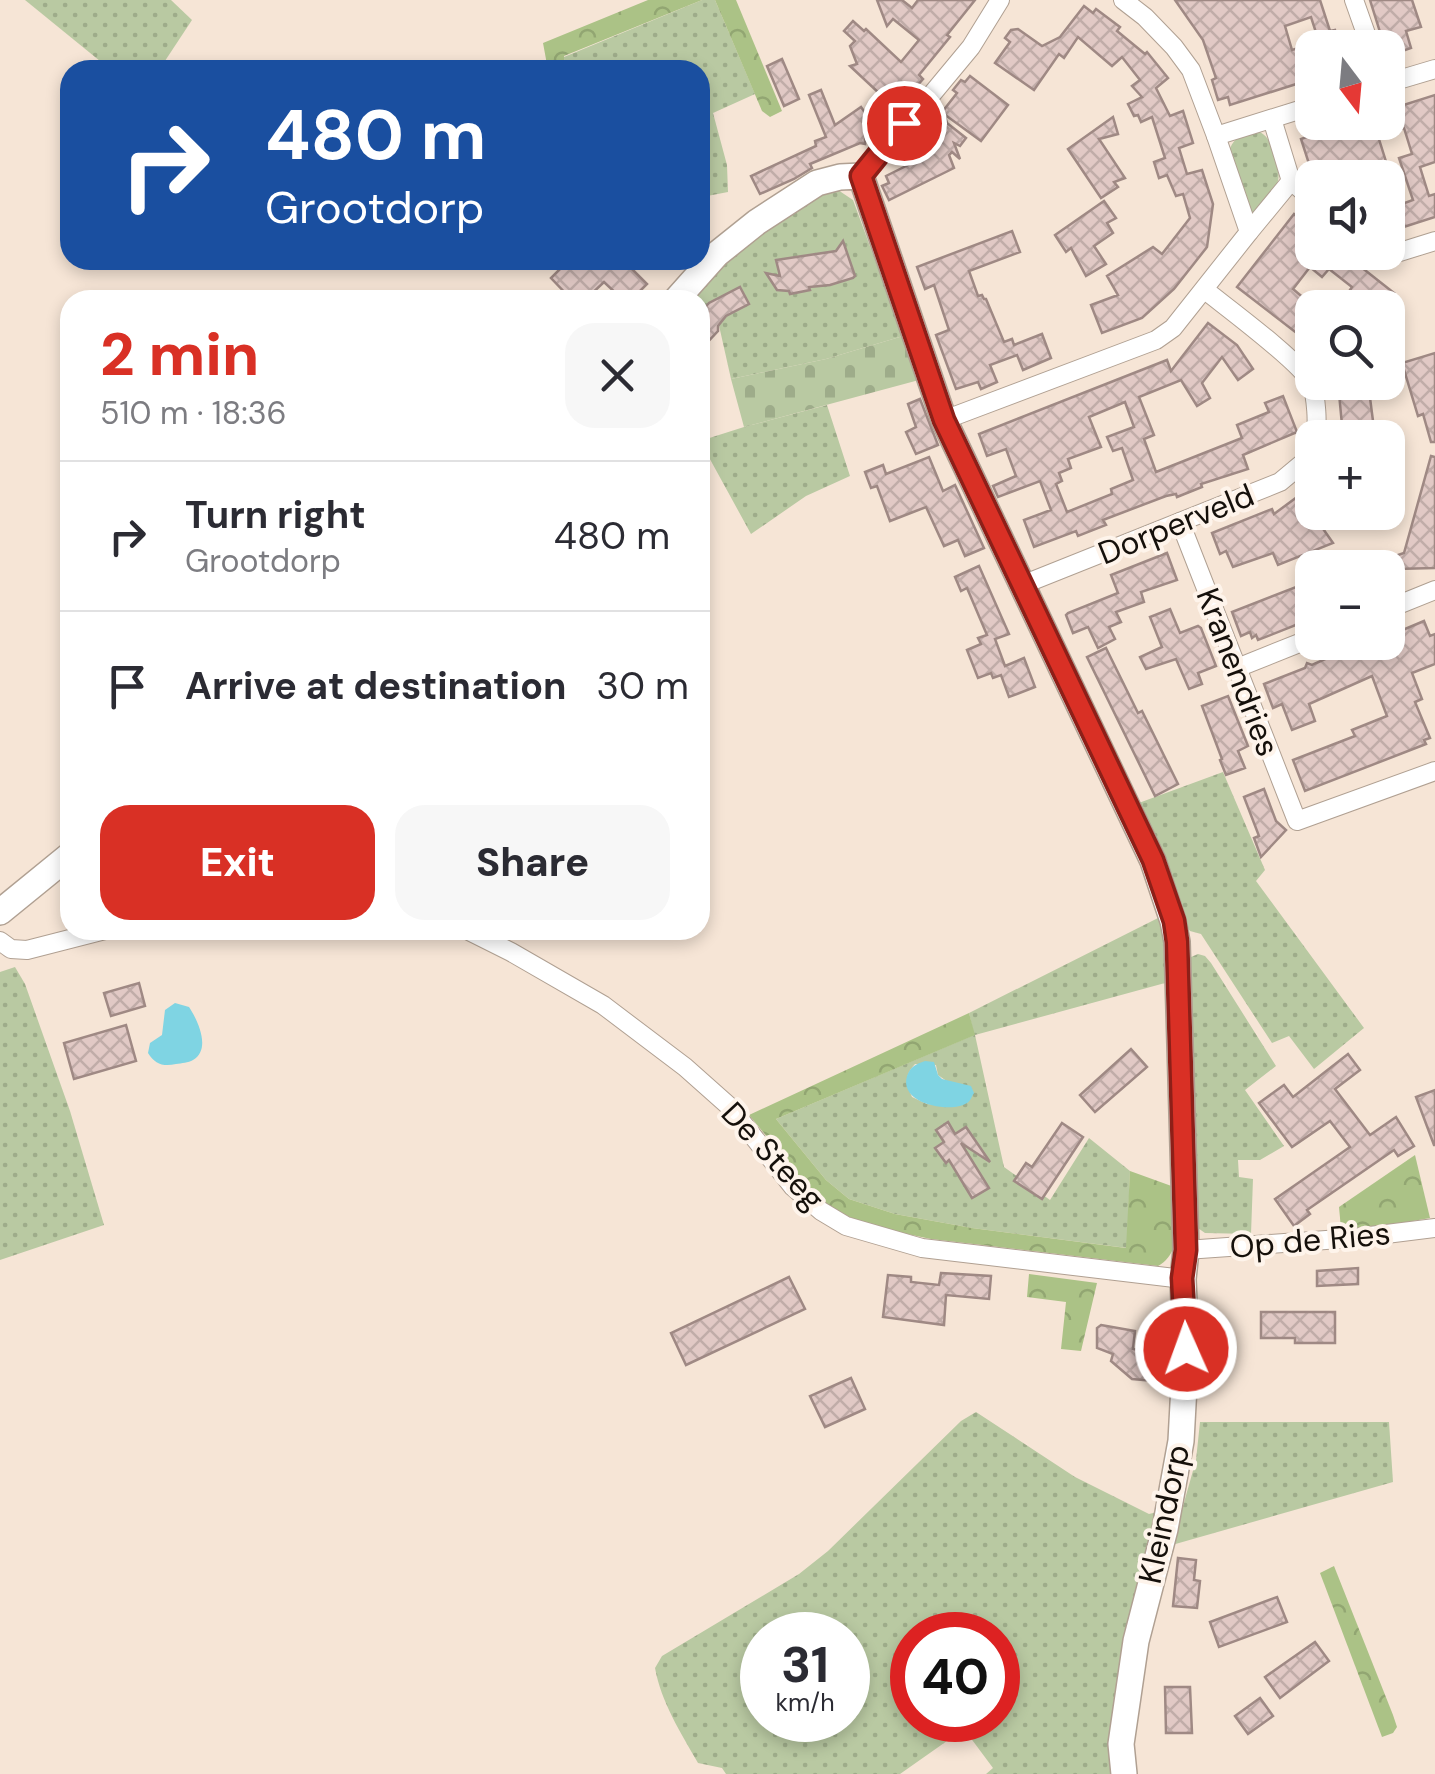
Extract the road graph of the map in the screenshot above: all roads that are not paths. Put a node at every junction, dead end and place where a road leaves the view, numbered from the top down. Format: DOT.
graph roads {
  1 [pos="1000,0"];
  2 [pos="1124,0"];
  3 [pos="1354,0"];
  4 [pos="1364,30"];
  5 [pos="1435,69"];
  6 [pos="1405,78"];
  7 [pos="1295,111"];
  8 [pos="1272,118"];
  9 [pos="1216,136"];
  10 [pos="861,176"];
  11 [pos="1291,181"];
  12 [pos="1295,184"];
  13 [pos="1249,232"];
  14 [pos="1435,242"];
  15 [pos="1405,251"];
  16 [pos="710,263"];
  17 [pos="703,270"];
  18 [pos="685,290"];
  19 [pos="1205,290"];
  20 [pos="944,420"];
  21 [pos="1317,420"];
  22 [pos="1295,470"];
  23 [pos="1180,522"];
  24 [pos="1022,585"];
  25 [pos="1435,590"];
  26 [pos="1405,602"];
  27 [pos="1295,645"];
  28 [pos="1237,668"];
  29 [pos="1435,771"];
  30 [pos="60,864"];
  31 [pos="0,912"];
  32 [pos="66,940"];
  33 [pos="487,940"];
  34 [pos="0,942"];
  35 [pos="1435,1228"];
  36 [pos="1186,1250"];
  37 [pos="1182,1278"];
  38 [pos="1124,1774"];
  1 -- 10 [label="street"];
  2 -- 9 [label="street"];
  3 -- 4 [label="street"];
  5 -- 6 [label="street"];
  7 -- 8 [label="street"];
  8 -- 9 [label="street"];
  8 -- 11 [label="street"];
  9 -- 13 [label="street"];
  10 -- 16 [label="street"];
  10 -- 20 [label="street, Kleindorp"];
  11 -- 12 [label="street"];
  11 -- 13 [label="street"];
  13 -- 19 [label="street"];
  14 -- 15 [label="street"];
  17 -- 18 [label="street"];
  19 -- 20 [label="street"];
  19 -- 21 [label="street, Dorperveld"];
  20 -- 24 [label="street, Kleindorp"];
  22 -- 23 [label="street, Dorperveld"];
  23 -- 24 [label="street, Dorperveld"];
  23 -- 28 [label="street, Kranendries"];
  24 -- 36 [label="street, Kleindorp"];
  25 -- 26 [label="street"];
  27 -- 28 [label="street"];
  28 -- 29 [label="street, Kranendries"];
  30 -- 31 [label="street"];
  32 -- 34 [label="street"];
  33 -- 37 [label="street, De Steeg"];
  35 -- 36 [label="street, Op de Ries"];
  36 -- 37 [label="street, Kleindorp"];
  37 -- 38 [label="street, Kleindorp"];
}
